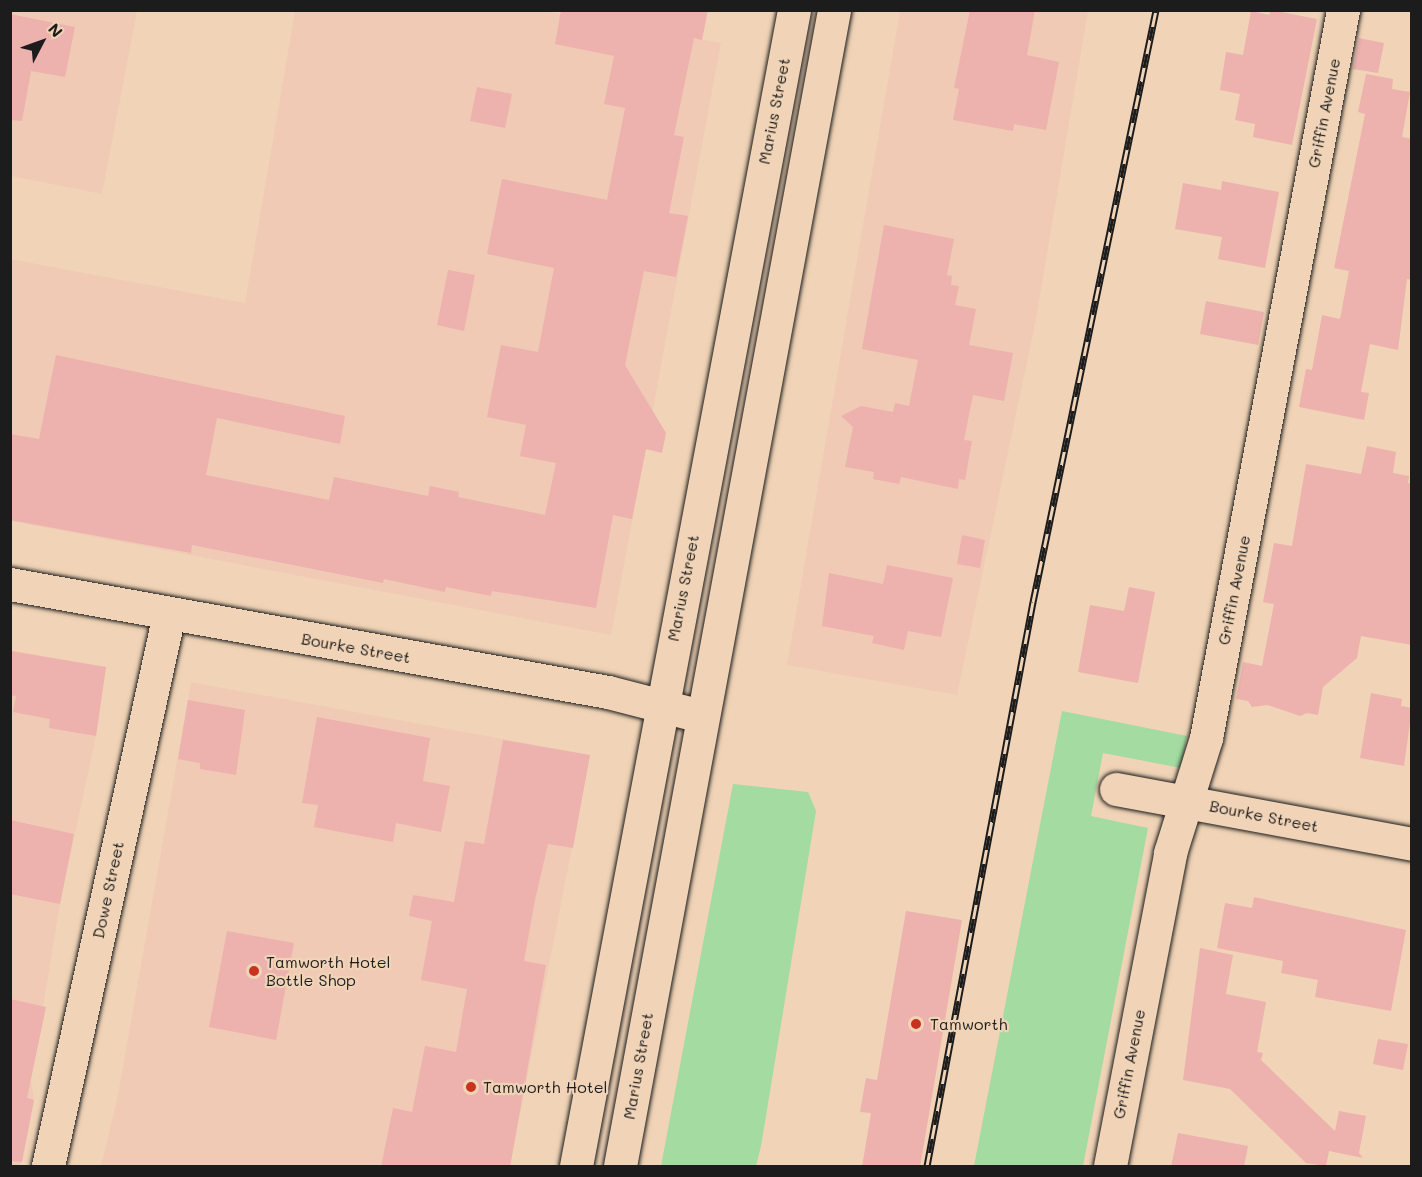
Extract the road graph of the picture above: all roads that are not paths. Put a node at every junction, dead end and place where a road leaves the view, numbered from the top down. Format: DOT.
graph roads {
  1 [pos="794,10"];
  2 [pos="834,10"];
  3 [pos="1343,10"];
  4 [pos="10,584"];
  5 [pos="169,614"];
  6 [pos="661,706"];
  7 [pos="701,716"];
  8 [pos="1116,789"];
  9 [pos="1187,801"];
  10 [pos="1412,844"];
  11 [pos="48,1167"];
  12 [pos="576,1167"];
  13 [pos="620,1167"];
  14 [pos="1110,1167"];
  1 -- 6 [label="street, Marius Street"];
  2 -- 7 [label="street, Marius Street"];
  3 -- 9 [label="street, Griffin Avenue"];
  4 -- 5 [label="street, Bourke Street"];
  5 -- 6 [label="street, Bourke Street"];
  5 -- 11 [label="street, Dowe Street"];
  6 -- 7 [label="street, Bourke Street"];
  6 -- 12 [label="street, Marius Street"];
  7 -- 13 [label="street, Marius Street"];
  8 -- 9 [label="street, Bourke Street"];
  9 -- 10 [label="street, Bourke Street"];
  9 -- 14 [label="street, Griffin Avenue"];
}
